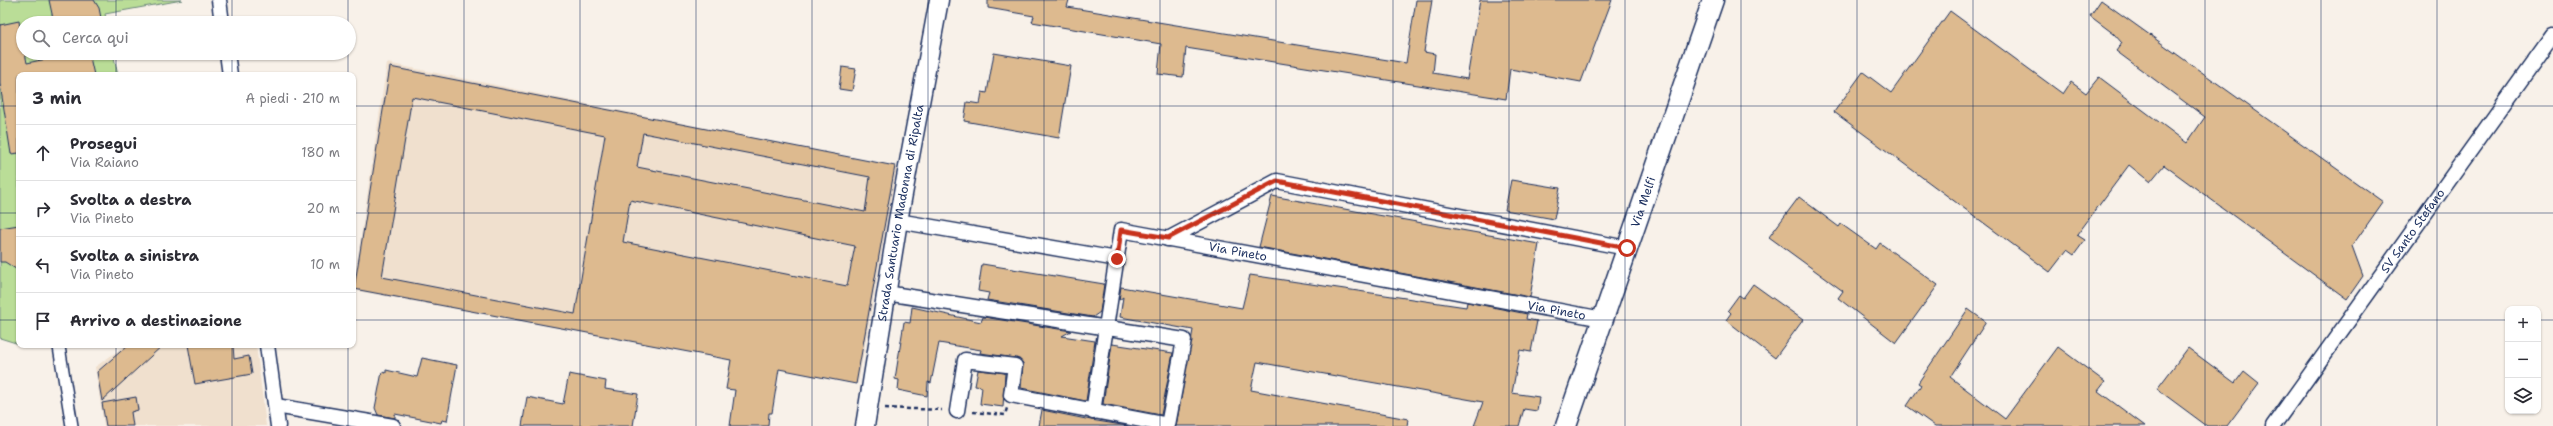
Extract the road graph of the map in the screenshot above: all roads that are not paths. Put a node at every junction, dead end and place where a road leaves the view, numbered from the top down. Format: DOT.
graph roads {
  1 [pos="219,0"];
  2 [pos="939,0"];
  3 [pos="1713,0"];
  4 [pos="221,16"];
  5 [pos="2553,35"];
  6 [pos="227,60"];
  7 [pos="229,72"];
  8 [pos="898,221"];
  9 [pos="1168,238"];
  10 [pos="1627,248"];
  11 [pos="1117,259"];
  12 [pos="886,293"];
  13 [pos="1603,319"];
  14 [pos="1105,327"];
  15 [pos="59,348"];
  16 [pos="267,348"];
  17 [pos="276,406"];
  18 [pos="957,411"];
  19 [pos="1093,412"];
  20 [pos="72,426"];
  21 [pos="278,426"];
  22 [pos="393,426"];
  23 [pos="865,426"];
  24 [pos="1566,426"];
  25 [pos="2273,426"];
  1 -- 4 [label="street"];
  2 -- 8 [label="street, Strada Santuario Madonna di Ripalta"];
  3 -- 10 [label="main road, Via Melfi"];
  5 -- 25 [label="street, SV Santo Stefano"];
  6 -- 7 [label="street"];
  8 -- 11 [label="street"];
  8 -- 12 [label="street, Strada Santuario Madonna di Ripalta"];
  9 -- 10 [label="street"];
  9 -- 11 [label="street, Via Pineto"];
  9 -- 13 [label="street, Via Pineto"];
  10 -- 13 [label="main road, Via Melfi"];
  11 -- 14 [label="street"];
  12 -- 14 [label="street"];
  12 -- 23 [label="street, Strada Santuario Madonna di Ripalta"];
  13 -- 24 [label="main road, Via Melfi"];
  14 -- 19 [label="street"];
  14 -- 19 [label="street"];
  15 -- 20 [label="street"];
  16 -- 17 [label="street"];
  17 -- 21 [label="street"];
  17 -- 22 [label="street"];
  18 -- 19 [label="street"];
}
